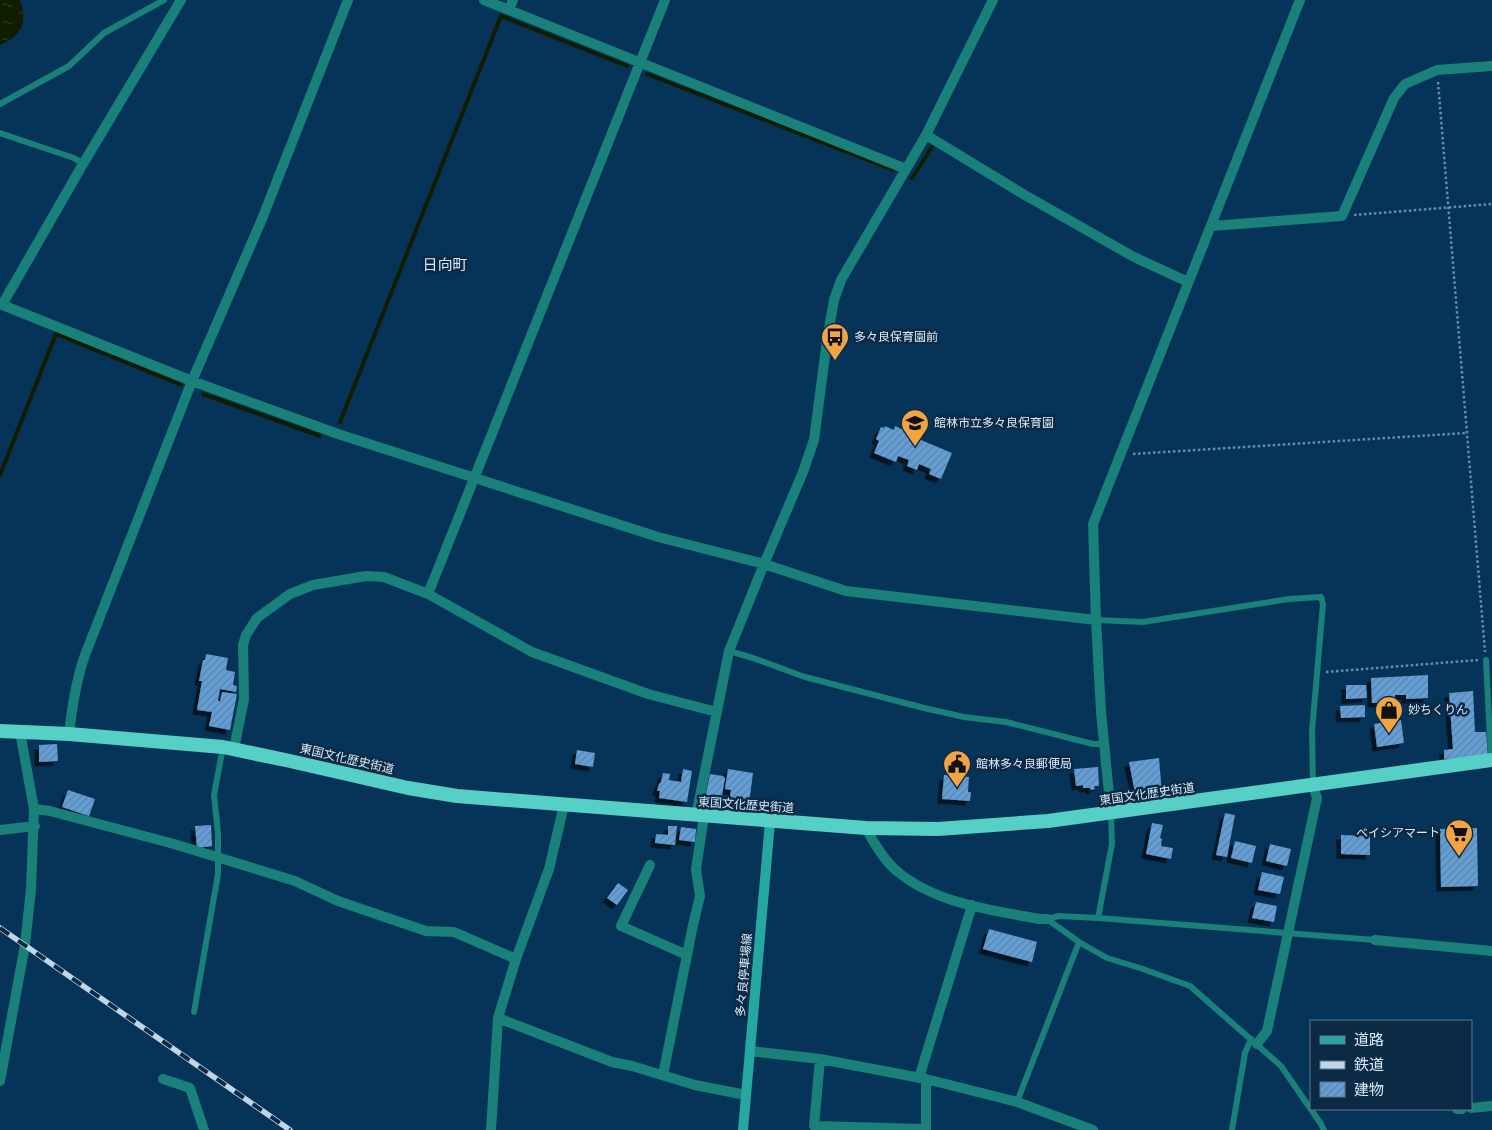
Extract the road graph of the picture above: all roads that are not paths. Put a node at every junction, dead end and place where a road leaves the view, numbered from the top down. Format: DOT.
graph roads {
  1 [pos="164,0"];
  2 [pos="181,0"];
  3 [pos="348,0"];
  4 [pos="484,0"];
  5 [pos="665,0"];
  6 [pos="993,0"];
  7 [pos="1300,0"];
  8 [pos="511,5"];
  9 [pos="640,62"];
  10 [pos="1492,66"];
  11 [pos="0,104"];
  12 [pos="0,133"];
  13 [pos="926,135"];
  14 [pos="83,164"];
  15 [pos="906,169"];
  16 [pos="1212,226"];
  17 [pos="1188,282"];
  18 [pos="1,305"];
  19 [pos="192,381"];
  20 [pos="474,479"];
  21 [pos="764,564"];
  22 [pos="428,594"];
  23 [pos="1096,620"];
  24 [pos="729,651"];
  25 [pos="1486,660"];
  26 [pos="717,712"];
  27 [pos="0,731"];
  28 [pos="20,732"];
  29 [pos="69,734"];
  30 [pos="1104,744"];
  31 [pos="228,748"];
  32 [pos="1491,760"];
  33 [pos="1313,786"];
  34 [pos="564,805"];
  35 [pos="34,809"];
  36 [pos="1111,814"];
  37 [pos="700,816"];
  38 [pos="770,822"];
  39 [pos="34,826"];
  40 [pos="866,828"];
  41 [pos="0,830"];
  42 [pos="218,857"];
  43 [pos="650,865"];
  44 [pos="972,906"];
  45 [pos="1098,918"];
  46 [pos="1047,919"];
  47 [pos="1289,933"];
  48 [pos="1375,940"];
  49 [pos="1079,942"];
  50 [pos="1492,951"];
  51 [pos="687,955"];
  52 [pos="516,959"];
  53 [pos="194,1012"];
  54 [pos="498,1018"];
  55 [pos="1254,1042"];
  56 [pos="750,1051"];
  57 [pos="820,1059"];
  58 [pos="663,1075"];
  59 [pos="162,1078"];
  60 [pos="923,1079"];
  61 [pos="0,1081"];
  62 [pos="746,1095"];
  63 [pos="1017,1102"];
  64 [pos="1492,1106"];
  65 [pos="1310,1108"];
  66 [pos="1472,1108"];
  67 [pos="1311,1110"];
  68 [pos="204,1130"];
  69 [pos="491,1130"];
  70 [pos="743,1130"];
  71 [pos="926,1130"];
  72 [pos="1093,1130"];
  73 [pos="1232,1130"];
  74 [pos="1324,1130"];
  1 -- 11 [label="lane"];
  2 -- 14 [label="street"];
  3 -- 19 [label="street"];
  4 -- 8 [label="street"];
  5 -- 9 [label="street"];
  6 -- 13 [label="street"];
  7 -- 16 [label="street"];
  8 -- 9 [label="street"];
  9 -- 15 [label="street"];
  9 -- 20 [label="street"];
  10 -- 16 [label="street"];
  12 -- 14 [label="lane"];
  13 -- 15 [label="street"];
  13 -- 17 [label="street"];
  14 -- 18 [label="street"];
  15 -- 21 [label="street"];
  16 -- 17 [label="street"];
  17 -- 23 [label="street"];
  18 -- 19 [label="street"];
  19 -- 20 [label="street"];
  19 -- 29 [label="street"];
  20 -- 21 [label="street"];
  20 -- 22 [label="street"];
  21 -- 23 [label="street"];
  21 -- 24 [label="street"];
  22 -- 26 [label="street"];
  22 -- 31 [label="street"];
  23 -- 30 [label="street"];
  23 -- 33 [label="lane"];
  24 -- 26 [label="street"];
  24 -- 30 [label="lane"];
  25 -- 32 [label="lane"];
  26 -- 37 [label="street"];
  27 -- 28 [label="highway, 東国文化歴史街道"];
  28 -- 29 [label="highway, 東国文化歴史街道"];
  28 -- 35 [label="street"];
  29 -- 31 [label="highway, 東国文化歴史街道"];
  30 -- 36 [label="street"];
  31 -- 34 [label="highway, 東国文化歴史街道"];
  31 -- 42 [label="lane"];
  32 -- 33 [label="highway, 東国文化歴史街道"];
  33 -- 36 [label="highway, 東国文化歴史街道"];
  33 -- 47 [label="street"];
  34 -- 37 [label="highway, 東国文化歴史街道"];
  34 -- 52 [label="street"];
  35 -- 39 [label="street"];
  35 -- 42 [label="street"];
  36 -- 40 [label="highway, 東国文化歴史街道"];
  36 -- 45 [label="lane"];
  37 -- 38 [label="highway, 東国文化歴史街道"];
  37 -- 51 [label="street"];
  38 -- 40 [label="highway, 東国文化歴史街道"];
  38 -- 56 [label="main road, 多々良停車場線"];
  39 -- 41 [label="street"];
  39 -- 61 [label="street"];
  40 -- 44 [label="street"];
  42 -- 52 [label="street"];
  42 -- 53 [label="lane"];
  43 -- 51 [label="street"];
  44 -- 46 [label="street"];
  44 -- 60 [label="street"];
  45 -- 46 [label="lane"];
  45 -- 47 [label="lane"];
  46 -- 49 [label="lane"];
  47 -- 48 [label="lane"];
  47 -- 55 [label="street"];
  48 -- 50 [label="street"];
  49 -- 55 [label="lane"];
  49 -- 63 [label="lane"];
  51 -- 58 [label="street"];
  52 -- 54 [label="street"];
  54 -- 58 [label="street"];
  54 -- 69 [label="street"];
  55 -- 65 [label="lane"];
  55 -- 73 [label="lane"];
  56 -- 57 [label="street"];
  56 -- 62 [label="main road, 多々良停車場線"];
  57 -- 60 [label="street"];
  57 -- 71 [label="street"];
  58 -- 62 [label="street"];
  59 -- 68 [label="street"];
  60 -- 63 [label="street"];
  60 -- 71 [label="street"];
  62 -- 70 [label="main road, 多々良停車場線"];
  63 -- 72 [label="street"];
  64 -- 66 [label="street"];
  67 -- 74 [label="lane"];
}
